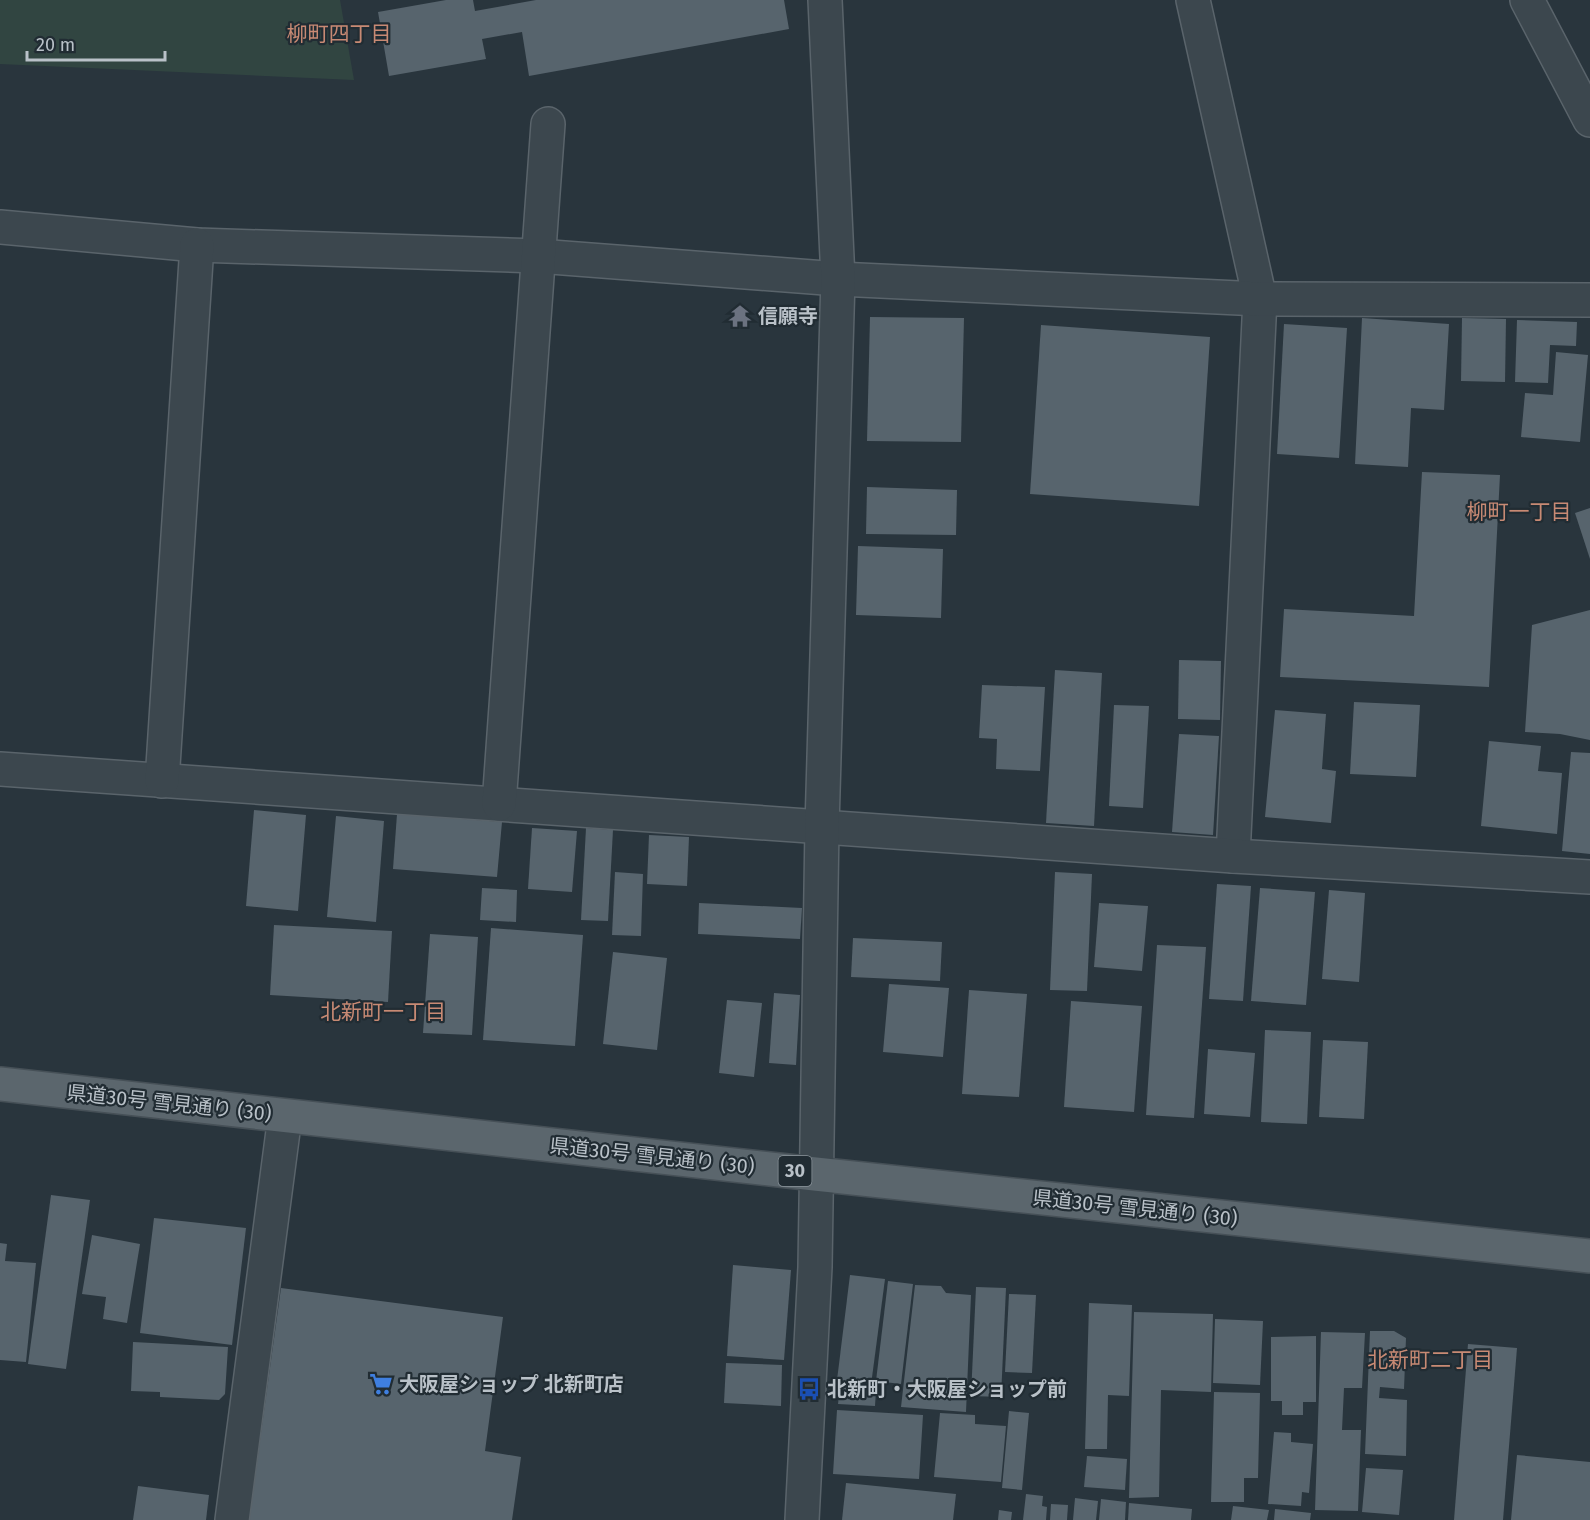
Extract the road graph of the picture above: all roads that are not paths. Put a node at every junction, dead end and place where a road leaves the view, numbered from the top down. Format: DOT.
graph roads {
  1 [pos="825,0"];
  2 [pos="1193,0"];
  3 [pos="1527,0"];
  4 [pos="1590,120"];
  5 [pos="548,124"];
  6 [pos="0,227"];
  7 [pos="197,245"];
  8 [pos="538,256"];
  9 [pos="838,279"];
  10 [pos="1260,299"];
  11 [pos="1590,300"];
  12 [pos="0,769"];
  13 [pos="162,781"];
  14 [pos="499,804"];
  15 [pos="822,826"];
  16 [pos="1233,856"];
  17 [pos="1590,877"];
  18 [pos="0,1084"];
  19 [pos="285,1116"];
  20 [pos="815,1174"];
  21 [pos="1590,1256"];
  22 [pos="232,1520"];
  23 [pos="802,1520"];
  1 -- 9 [label="street"];
  2 -- 10 [label="street"];
  3 -- 4 [label="street"];
  5 -- 8 [label="street"];
  6 -- 7 [label="street"];
  7 -- 8 [label="street"];
  7 -- 13 [label="street"];
  8 -- 9 [label="street"];
  8 -- 14 [label="street"];
  9 -- 10 [label="street"];
  9 -- 15 [label="street"];
  10 -- 11 [label="street"];
  10 -- 16 [label="street"];
  12 -- 13 [label="street"];
  13 -- 14 [label="street"];
  14 -- 15 [label="street"];
  15 -- 16 [label="street"];
  15 -- 20 [label="street"];
  16 -- 17 [label="street"];
  18 -- 19 [label="main road, 県道30号 雪見通り (30) / 30"];
  19 -- 20 [label="main road, 県道30号 雪見通り (30) / 30"];
  19 -- 22 [label="street"];
  20 -- 21 [label="main road, 県道30号 雪見通り (30) / 30"];
  20 -- 23 [label="street"];
}
